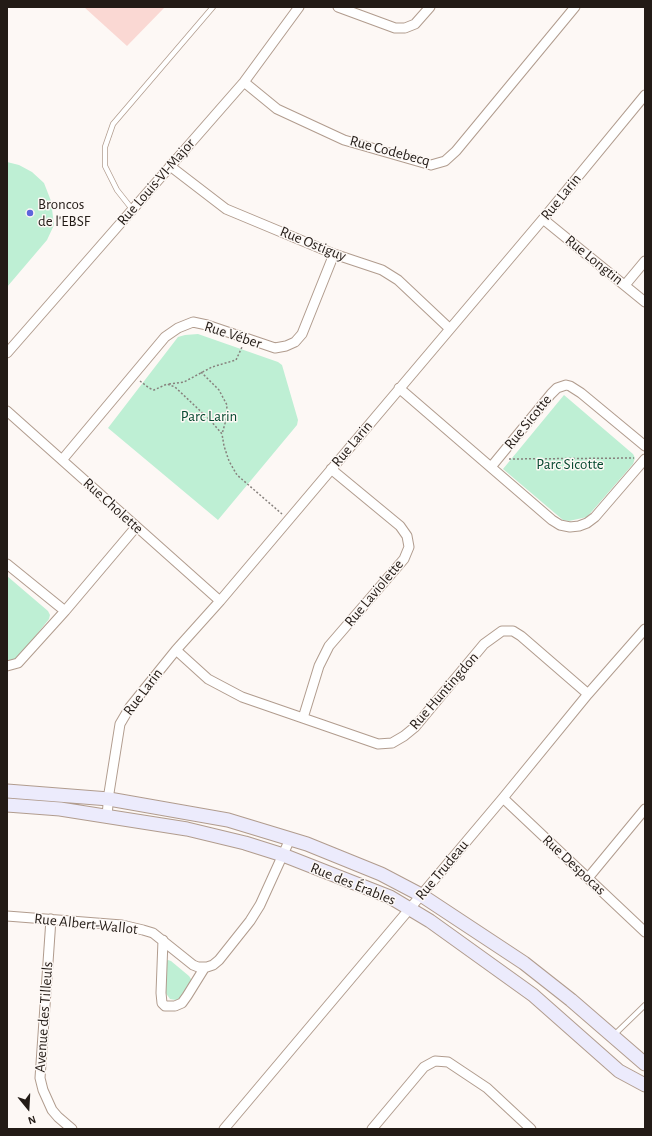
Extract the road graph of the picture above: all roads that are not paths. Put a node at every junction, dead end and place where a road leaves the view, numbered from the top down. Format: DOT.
graph roads {
  1 [pos="213,7"];
  2 [pos="299,7"];
  3 [pos="338,7"];
  4 [pos="430,7"];
  5 [pos="575,7"];
  6 [pos="244,82"];
  7 [pos="645,95"];
  8 [pos="170,166"];
  9 [pos="132,209"];
  10 [pos="544,219"];
  11 [pos="334,254"];
  12 [pos="645,261"];
  13 [pos="625,284"];
  14 [pos="645,302"];
  15 [pos="450,329"];
  16 [pos="7,353"];
  17 [pos="399,388"];
  18 [pos="7,411"];
  19 [pos="645,446"];
  20 [pos="62,460"];
  21 [pos="644,460"];
  22 [pos="491,467"];
  23 [pos="331,469"];
  24 [pos="136,527"];
  25 [pos="7,564"];
  26 [pos="220,601"];
  27 [pos="65,611"];
  28 [pos="645,629"];
  29 [pos="176,650"];
  30 [pos="7,666"];
  31 [pos="588,694"];
  32 [pos="304,718"];
  33 [pos="7,790"];
  34 [pos="503,798"];
  35 [pos="108,799"];
  36 [pos="7,805"];
  37 [pos="645,809"];
  38 [pos="107,816"];
  39 [pos="290,839"];
  40 [pos="283,855"];
  41 [pos="588,878"];
  42 [pos="421,895"];
  43 [pos="410,908"];
  44 [pos="7,916"];
  45 [pos="51,919"];
  46 [pos="645,932"];
  47 [pos="163,940"];
  48 [pos="205,967"];
  49 [pos="645,1005"];
  50 [pos="612,1037"];
  51 [pos="645,1064"];
  52 [pos="645,1085"];
  53 [pos="229,1127"];
  54 [pos="72,1129"];
  55 [pos="372,1129"];
  56 [pos="531,1129"];
  1 -- 9 [label="lane"];
  2 -- 6 [label="street, Rue Louis-VI-Major"];
  3 -- 4 [label="street"];
  5 -- 6 [label="street, Rue Codebecq"];
  6 -- 8 [label="street, Rue Louis-VI-Major"];
  7 -- 10 [label="street, Rue Larin"];
  8 -- 9 [label="street, Rue Louis-VI-Major"];
  8 -- 11 [label="street, Rue Ostiguy"];
  9 -- 16 [label="street, Rue Louis-VI-Major"];
  10 -- 13 [label="street, Rue Longtin"];
  10 -- 15 [label="street, Rue Larin"];
  11 -- 15 [label="street, Rue Ostiguy"];
  11 -- 20 [label="street, Rue Véber"];
  12 -- 13 [label="street"];
  13 -- 14 [label="street, Rue Longtin"];
  15 -- 17 [label="street, Rue Larin"];
  17 -- 22 [label="street"];
  17 -- 23 [label="street, Rue Larin"];
  18 -- 20 [label="street, Rue Cholette"];
  19 -- 22 [label="street, Rue Sicotte"];
  20 -- 24 [label="street, Rue Cholette"];
  21 -- 22 [label="street"];
  23 -- 26 [label="street, Rue Larin"];
  23 -- 32 [label="street, Rue Laviolette"];
  24 -- 26 [label="street, Rue Cholette"];
  24 -- 27 [label="street"];
  25 -- 27 [label="street"];
  26 -- 29 [label="street, Rue Larin"];
  27 -- 30 [label="street"];
  28 -- 31 [label="street, Rue Trudeau"];
  29 -- 32 [label="street, Rue Huntingdon"];
  29 -- 35 [label="street, Rue Larin"];
  31 -- 32 [label="street, Rue Huntingdon"];
  31 -- 34 [label="street, Rue Trudeau"];
  33 -- 35 [label="street, Rue des Érables"];
  34 -- 41 [label="street, Rue Despocas"];
  34 -- 42 [label="street, Rue Trudeau"];
  35 -- 38 [label="street, Rue Larin"];
  35 -- 39 [label="street, Rue des Érables"];
  36 -- 38 [label="street, Rue des Érables"];
  37 -- 41 [label="street"];
  38 -- 40 [label="street, Rue des Érables"];
  39 -- 40 [label="street"];
  39 -- 42 [label="street, Rue des Érables"];
  40 -- 43 [label="street, Rue des Érables"];
  40 -- 48 [label="street"];
  41 -- 46 [label="street, Rue Despocas"];
  42 -- 43 [label="street, Rue Trudeau"];
  42 -- 50 [label="street, Rue des Érables"];
  43 -- 52 [label="street, Rue des Érables"];
  43 -- 53 [label="street, Rue Trudeau"];
  44 -- 45 [label="street, Rue Albert-Wallot"];
  45 -- 47 [label="street, Rue Albert-Wallot"];
  45 -- 54 [label="street, Avenue des Tilleuls"];
  47 -- 48 [label="street, Rue Albert-Wallot"];
  47 -- 48 [label="street"];
  49 -- 50 [label="lane"];
  50 -- 51 [label="street, Rue des Érables"];
  55 -- 56 [label="street"];
}
